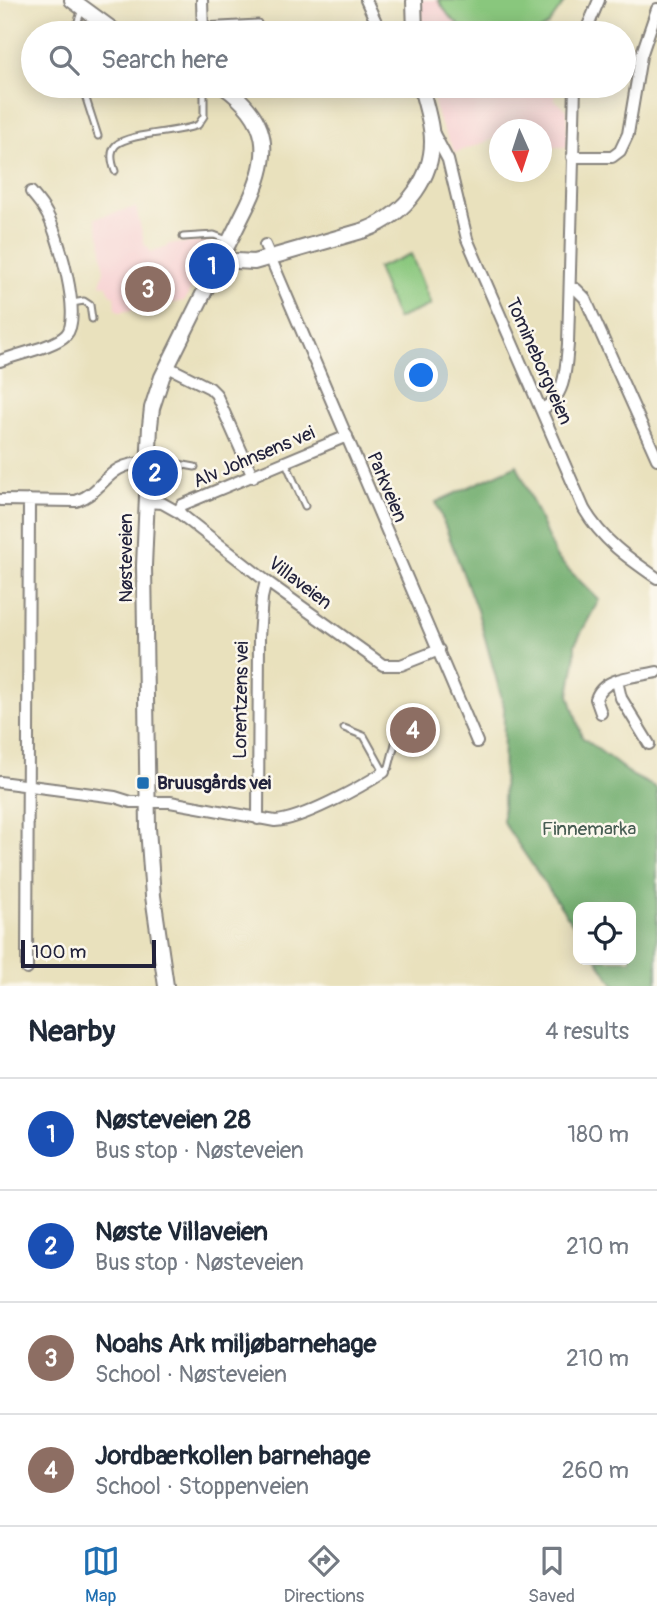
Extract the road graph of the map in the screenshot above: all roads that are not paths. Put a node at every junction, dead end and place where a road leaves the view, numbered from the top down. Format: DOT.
graph roads {
  1 [pos="202,0"];
  2 [pos="366,0"];
  3 [pos="414,0"];
  4 [pos="599,0"];
  5 [pos="77,4"];
  6 [pos="657,4"];
  7 [pos="100,21"];
  8 [pos="202,21"];
  9 [pos="376,21"];
  10 [pos="415,21"];
  11 [pos="590,21"];
  12 [pos="636,83"];
  13 [pos="86,98"];
  14 [pos="204,98"];
  15 [pos="239,98"];
  16 [pos="424,98"];
  17 [pos="574,98"];
  18 [pos="633,98"];
  19 [pos="432,130"];
  20 [pos="98,136"];
  21 [pos="572,157"];
  22 [pos="115,171"];
  23 [pos="31,192"];
  24 [pos="183,237"];
  25 [pos="226,250"];
  26 [pos="265,254"];
  27 [pos="571,289"];
  28 [pos="72,303"];
  29 [pos="92,319"];
  30 [pos="0,361"];
  31 [pos="166,366"];
  32 [pos="542,409"];
  33 [pos="346,436"];
  34 [pos="657,460"];
  35 [pos="148,461"];
  36 [pos="286,463"];
  37 [pos="195,467"];
  38 [pos="253,477"];
  39 [pos="0,500"];
  40 [pos="29,500"];
  41 [pos="146,502"];
  42 [pos="305,506"];
  43 [pos="177,512"];
  44 [pos="657,578"];
  45 [pos="266,581"];
  46 [pos="439,650"];
  47 [pos="657,673"];
  48 [pos="617,681"];
  49 [pos="601,713"];
  50 [pos="344,728"];
  51 [pos="396,740"];
  52 [pos="477,742"];
  53 [pos="649,744"];
  54 [pos="384,772"];
  55 [pos="0,782"];
  56 [pos="26,785"];
  57 [pos="148,802"];
  58 [pos="258,820"];
  59 [pos="27,969"];
  60 [pos="166,986"];
  1 -- 8 [label="street"];
  2 -- 9 [label="street"];
  3 -- 10 [label="main road"];
  4 -- 11 [label="street"];
  5 -- 7 [label="main road"];
  6 -- 12 [label="street"];
  13 -- 20 [label="lane"];
  14 -- 22 [label="lane"];
  15 -- 25 [label="main road, Nøsteveien"];
  16 -- 19 [label="main road"];
  17 -- 21 [label="street"];
  18 -- 21 [label="street"];
  19 -- 26 [label="main road"];
  19 -- 32 [label="street, Tomineborgveien"];
  21 -- 27 [label="street"];
  23 -- 28 [label="street"];
  24 -- 25 [label="lane"];
  25 -- 26 [label="main road"];
  25 -- 31 [label="main road, Nøsteveien"];
  26 -- 33 [label="street, Parkveien"];
  27 -- 32 [label="street"];
  27 -- 34 [label="street"];
  28 -- 29 [label="lane"];
  28 -- 30 [label="street"];
  31 -- 35 [label="main road, Nøsteveien"];
  31 -- 38 [label="street"];
  32 -- 44 [label="street, Tomineborgveien"];
  33 -- 36 [label="street, Alv Johnsens vei"];
  33 -- 46 [label="street, Parkveien"];
  35 -- 37 [label="lane"];
  35 -- 40 [label="street"];
  35 -- 41 [label="main road, Nøsteveien"];
  36 -- 38 [label="street, Alv Johnsens vei"];
  36 -- 42 [label="lane"];
  38 -- 43 [label="street, Alv Johnsens vei"];
  39 -- 40 [label="street"];
  40 -- 56 [label="street"];
  41 -- 43 [label="street, Villaveien"];
  41 -- 57 [label="main road, Nøsteveien"];
  43 -- 45 [label="street, Villaveien"];
  45 -- 46 [label="street, Villaveien"];
  45 -- 58 [label="street, Lorentzens vei"];
  46 -- 52 [label="street, Parkveien"];
  47 -- 48 [label="street"];
  48 -- 49 [label="street"];
  48 -- 53 [label="street"];
  50 -- 54 [label="lane"];
  51 -- 54 [label="lane"];
  54 -- 58 [label="street"];
  55 -- 56 [label="street"];
  56 -- 57 [label="street"];
  56 -- 59 [label="street"];
  57 -- 58 [label="street"];
  57 -- 60 [label="main road, Nøsteveien"];
}
